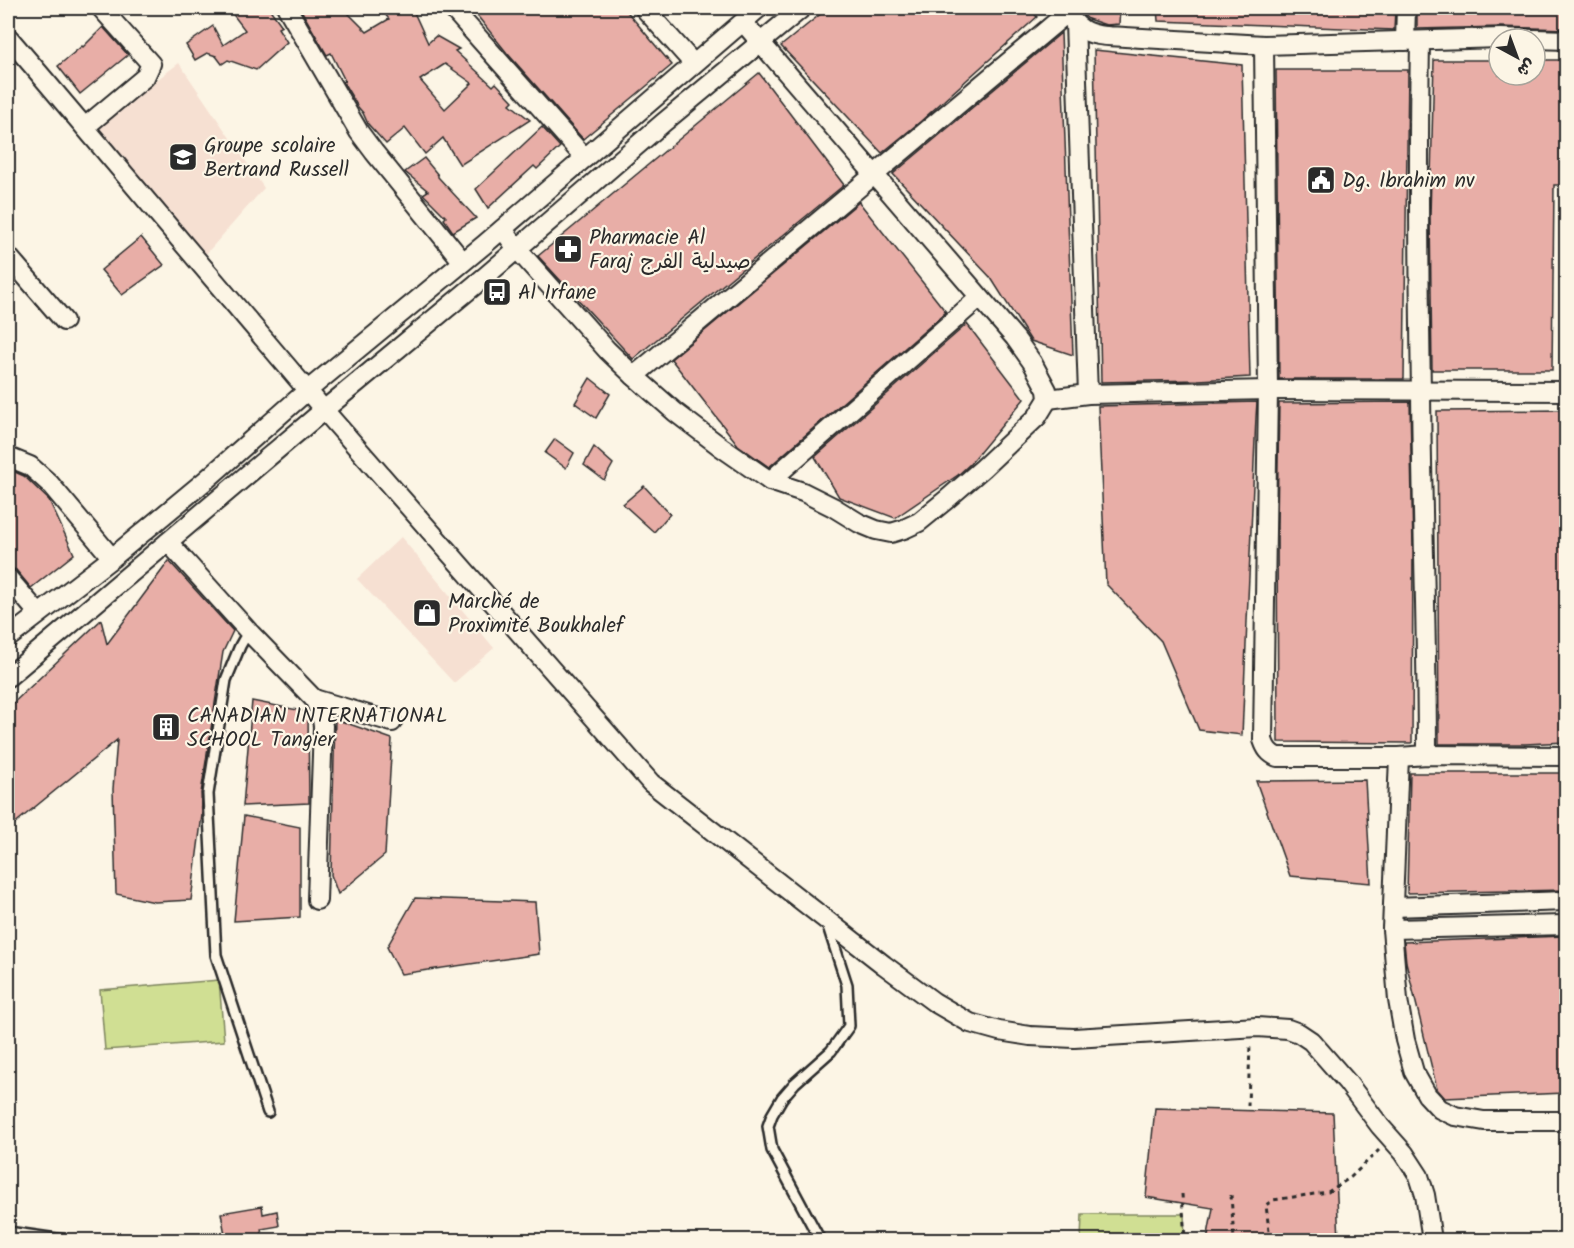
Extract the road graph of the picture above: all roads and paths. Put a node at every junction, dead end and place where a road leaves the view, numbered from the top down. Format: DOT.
graph roads {
  1 [pos="101,8"];
  2 [pos="287,8"];
  3 [pos="452,8"];
  4 [pos="644,8"];
  5 [pos="759,8"];
  6 [pos="802,8"];
  7 [pos="1406,8"];
  8 [pos="1068,15"];
  9 [pos="743,22"];
  10 [pos="8,37"];
  11 [pos="1487,38"];
  12 [pos="1547,39"];
  13 [pos="1566,40"];
  14 [pos="1412,41"];
  15 [pos="761,43"];
  16 [pos="1264,45"];
  17 [pos="693,63"];
  18 [pos="85,127"];
  19 [pos="585,158"];
  20 [pos="873,175"];
  21 [pos="502,229"];
  22 [pos="517,249"];
  23 [pos="8,256"];
  24 [pos="463,262"];
  25 [pos="979,298"];
  26 [pos="64,321"];
  27 [pos="634,376"];
  28 [pos="308,390"];
  29 [pos="1268,390"];
  30 [pos="1420,390"];
  31 [pos="1566,391"];
  32 [pos="1088,394"];
  33 [pos="1048,399"];
  34 [pos="324,410"];
  35 [pos="8,457"];
  36 [pos="770,481"];
  37 [pos="168,542"];
  38 [pos="111,558"];
  39 [pos="8,578"];
  40 [pos="38,613"];
  41 [pos="251,634"];
  42 [pos="8,638"];
  43 [pos="8,677"];
  44 [pos="314,699"];
  45 [pos="392,722"];
  46 [pos="1427,755"];
  47 [pos="1566,756"];
  48 [pos="1399,757"];
  49 [pos="317,900"];
  50 [pos="1566,901"];
  51 [pos="1393,907"];
  52 [pos="825,920"];
  53 [pos="1566,925"];
  54 [pos="1392,929"];
  55 [pos="1251,1027"];
  56 [pos="1248,1106"];
  57 [pos="268,1112"];
  58 [pos="1566,1120"];
  59 [pos="1391,1138"];
  60 [pos="1182,1194"];
  61 [pos="1231,1195"];
  62 [pos="8,1232"];
  63 [pos="64,1240"];
  64 [pos="820,1240"];
  65 [pos="1185,1240"];
  66 [pos="1234,1240"];
  67 [pos="1270,1240"];
  68 [pos="1432,1240"];
  1 -- 18 [label="street"];
  2 -- 24 [label="street"];
  3 -- 19 [label="street"];
  4 -- 17 [label="street"];
  5 -- 9 [label="street"];
  6 -- 15 [label="street"];
  7 -- 14 [label="street"];
  8 -- 16 [label="street"];
  8 -- 20 [label="street"];
  8 -- 32 [label="street"];
  9 -- 15 [label="street"];
  9 -- 17 [label="street"];
  10 -- 18 [label="street"];
  11 -- 14 [label="street"];
  12 -- 13 [label="street"];
  14 -- 16 [label="street"];
  14 -- 30 [label="street"];
  15 -- 20 [label="street"];
  15 -- 22 [label="street"];
  16 -- 29 [label="street"];
  17 -- 19 [label="street"];
  18 -- 28 [label="street"];
  19 -- 21 [label="street"];
  20 -- 25 [label="street"];
  20 -- 27 [label="street"];
  21 -- 22 [label="street"];
  21 -- 24 [label="street"];
  22 -- 27 [label="street"];
  22 -- 34 [label="street"];
  23 -- 26 [label="street"];
  24 -- 28 [label="street"];
  25 -- 33 [label="street"];
  25 -- 36 [label="street"];
  27 -- 36 [label="street"];
  28 -- 34 [label="street"];
  28 -- 38 [label="street"];
  29 -- 30 [label="street"];
  29 -- 32 [label="street"];
  29 -- 48 [label="street"];
  30 -- 31 [label="street"];
  30 -- 46 [label="street"];
  32 -- 33 [label="street"];
  33 -- 36 [label="street"];
  34 -- 37 [label="street"];
  34 -- 52 [label="street"];
  35 -- 38 [label="street"];
  37 -- 41 [label="street"];
  37 -- 43 [label="street"];
  38 -- 40 [label="street"];
  39 -- 40 [label="street"];
  40 -- 42 [label="street"];
  41 -- 44 [label="street"];
  41 -- 57 [label="lane"];
  44 -- 45 [label="street"];
  44 -- 49 [label="street"];
  46 -- 47 [label="street"];
  46 -- 48 [label="street"];
  48 -- 51 [label="street"];
  50 -- 51 [label="street"];
  51 -- 54 [label="street"];
  52 -- 55 [label="street"];
  52 -- 64 [label="lane"];
  53 -- 54 [label="street"];
  54 -- 58 [label="street"];
  55 -- 56 [label="path"];
  55 -- 59 [label="street"];
  59 -- 67 [label="path"];
  59 -- 68 [label="street"];
  60 -- 65 [label="path"];
  61 -- 66 [label="path"];
  62 -- 63 [label="lane"];
}
